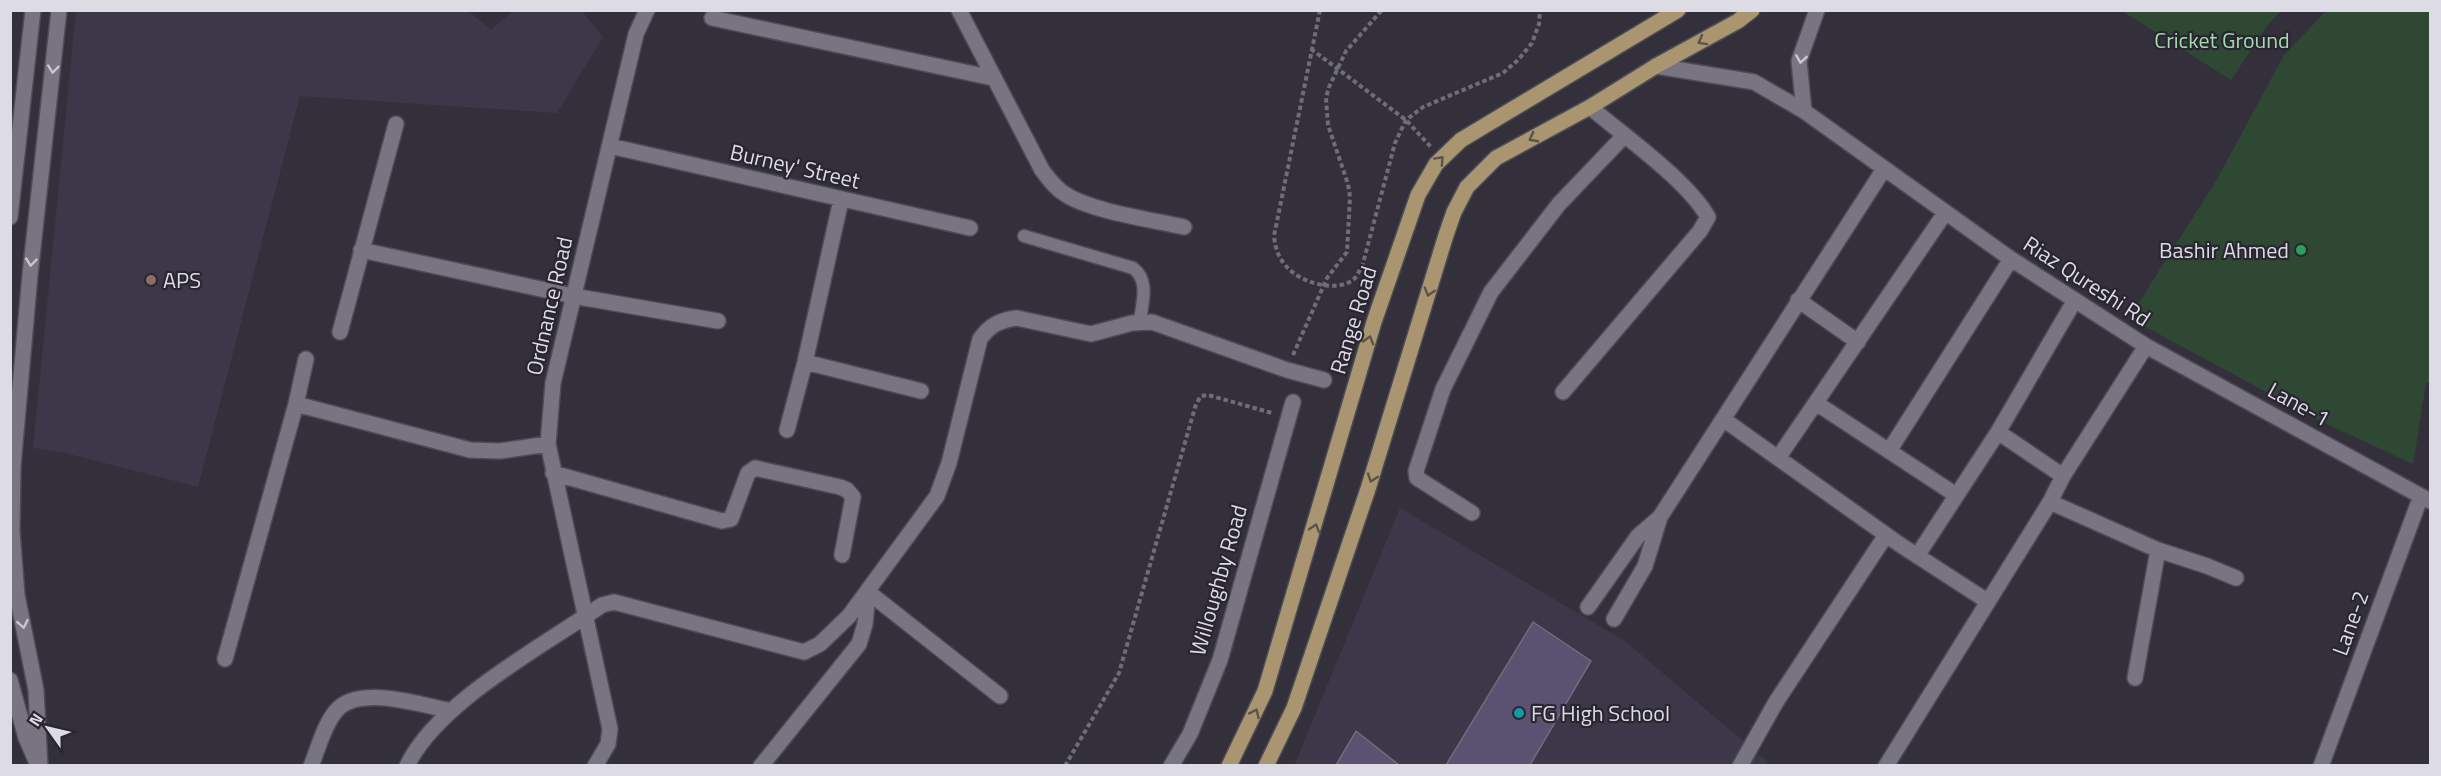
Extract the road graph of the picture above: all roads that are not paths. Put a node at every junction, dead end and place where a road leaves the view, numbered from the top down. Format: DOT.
graph roads {
  1 [pos="33,10"];
  2 [pos="60,10"];
  3 [pos="647,10"];
  4 [pos="959,10"];
  5 [pos="1678,10"];
  6 [pos="1752,10"];
  7 [pos="1817,10"];
  8 [pos="712,18"];
  9 [pos="1656,66"];
  10 [pos="993,78"];
  11 [pos="1590,107"];
  12 [pos="1804,111"];
  13 [pos="396,124"];
  14 [pos="1624,136"];
  15 [pos="610,146"];
  16 [pos="1884,169"];
  17 [pos="841,200"];
  18 [pos="1945,213"];
  19 [pos="10,216"];
  20 [pos="1184,227"];
  21 [pos="970,228"];
  22 [pos="1024,236"];
  23 [pos="361,250"];
  24 [pos="2012,259"];
  25 [pos="573,296"];
  26 [pos="1798,300"];
  27 [pos="2075,300"];
  28 [pos="718,321"];
  29 [pos="1140,321"];
  30 [pos="340,332"];
  31 [pos="1858,342"];
  32 [pos="2146,346"];
  33 [pos="306,359"];
  34 [pos="805,362"];
  35 [pos="1324,380"];
  36 [pos="921,391"];
  37 [pos="1563,392"];
  38 [pos="1293,402"];
  39 [pos="1816,403"];
  40 [pos="296,404"];
  41 [pos="1723,419"];
  42 [pos="787,430"];
  43 [pos="1998,432"];
  44 [pos="548,444"];
  45 [pos="1889,451"];
  46 [pos="1778,458"];
  47 [pos="553,473"];
  48 [pos="2063,476"];
  49 [pos="1956,495"];
  50 [pos="2426,498"];
  51 [pos="2050,502"];
  52 [pos="1472,513"];
  53 [pos="1660,517"];
  54 [pos="1886,535"];
  55 [pos="2158,550"];
  56 [pos="842,555"];
  57 [pos="1917,556"];
  58 [pos="2236,578"];
  59 [pos="868,592"];
  60 [pos="1987,601"];
  61 [pos="1588,607"];
  62 [pos="586,616"];
  63 [pos="1614,619"];
  64 [pos="225,659"];
  65 [pos="2135,678"];
  66 [pos="10,680"];
  67 [pos="1000,696"];
  68 [pos="451,711"];
  69 [pos="39,765"];
  70 [pos="311,765"];
  71 [pos="407,765"];
  72 [pos="595,765"];
  73 [pos="762,765"];
  74 [pos="1171,765"];
  75 [pos="1229,765"];
  76 [pos="1266,765"];
  77 [pos="1740,765"];
  78 [pos="1886,765"];
  79 [pos="2321,765"];
  1 -- 19 [label="street"];
  2 -- 69 [label="street, one-way"];
  3 -- 15 [label="street, Ordnance Road"];
  4 -- 10 [label="street"];
  75 -- 5 [label="main road, Range Road, one-way"];
  6 -- 9 [label="main road, one-way"];
  7 -- 12 [label="street, one-way"];
  8 -- 10 [label="street"];
  9 -- 11 [label="main road"];
  9 -- 12 [label="street, Riaz Qureshi Rd"];
  10 -- 20 [label="street"];
  11 -- 14 [label="street"];
  11 -- 76 [label="main road, one-way"];
  12 -- 16 [label="street, Riaz Qureshi Rd"];
  13 -- 23 [label="street"];
  14 -- 37 [label="street"];
  14 -- 52 [label="street"];
  15 -- 17 [label="street, Burney' Street"];
  15 -- 25 [label="street, Ordnance Road"];
  16 -- 18 [label="street, Riaz Qureshi Rd"];
  16 -- 26 [label="street"];
  17 -- 21 [label="street, Burney' Street"];
  17 -- 34 [label="street"];
  18 -- 24 [label="street, Riaz Qureshi Rd"];
  18 -- 31 [label="street"];
  22 -- 29 [label="lane"];
  23 -- 25 [label="street"];
  23 -- 30 [label="street"];
  24 -- 27 [label="street, Riaz Qureshi Rd"];
  24 -- 45 [label="street"];
  25 -- 28 [label="street"];
  25 -- 44 [label="street, Ordnance Road"];
  26 -- 31 [label="street"];
  26 -- 41 [label="street"];
  27 -- 32 [label="street, Riaz Qureshi Rd"];
  27 -- 43 [label="street"];
  29 -- 35 [label="street"];
  29 -- 59 [label="street"];
  31 -- 39 [label="street"];
  32 -- 48 [label="street, Riaz Qureshi Rd"];
  32 -- 50 [label="street, Lane-1"];
  33 -- 40 [label="street"];
  34 -- 36 [label="street"];
  34 -- 42 [label="street"];
  38 -- 74 [label="street, Willoughby Road"];
  39 -- 45 [label="street"];
  39 -- 46 [label="street"];
  40 -- 44 [label="street"];
  40 -- 64 [label="street"];
  41 -- 46 [label="street"];
  41 -- 53 [label="street"];
  43 -- 48 [label="street"];
  43 -- 49 [label="street"];
  44 -- 47 [label="street, Ordnance Road"];
  45 -- 49 [label="street"];
  46 -- 54 [label="street"];
  47 -- 56 [label="street"];
  47 -- 62 [label="street, Ordnance Road"];
  48 -- 51 [label="street, Riaz Qureshi Rd"];
  49 -- 57 [label="street"];
  50 -- 79 [label="street, Lane-2"];
  51 -- 55 [label="street"];
  51 -- 60 [label="street, Riaz Qureshi Rd"];
  53 -- 61 [label="street"];
  53 -- 63 [label="street"];
  54 -- 57 [label="street"];
  54 -- 77 [label="street"];
  55 -- 58 [label="street"];
  55 -- 65 [label="street"];
  57 -- 60 [label="street"];
  59 -- 62 [label="street"];
  59 -- 67 [label="street"];
  59 -- 73 [label="street"];
  60 -- 78 [label="street, Riaz Qureshi Rd"];
  62 -- 68 [label="street"];
  62 -- 72 [label="street, Ordnance Road"];
  66 -- 69 [label="street"];
  68 -- 70 [label="street"];
  68 -- 71 [label="street"];
}
